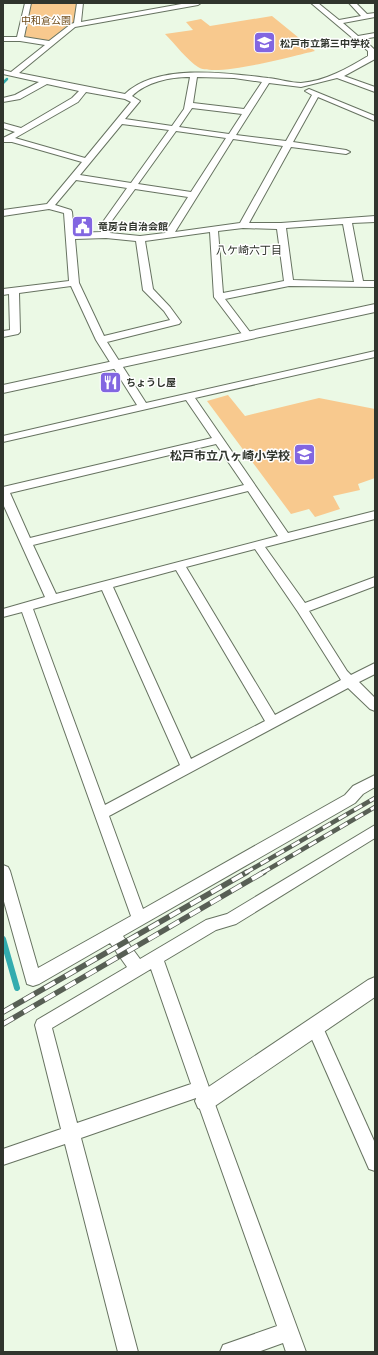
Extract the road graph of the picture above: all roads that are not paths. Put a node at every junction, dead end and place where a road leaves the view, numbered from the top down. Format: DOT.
graph roads {
  1 [pos="28,3"];
  2 [pos="80,3"];
  3 [pos="198,3"];
  4 [pos="314,3"];
  5 [pos="352,3"];
  6 [pos="375,15"];
  7 [pos="366,17"];
  8 [pos="337,22"];
  9 [pos="78,24"];
  10 [pos="375,35"];
  11 [pos="357,38"];
  12 [pos="3,39"];
  13 [pos="20,39"];
  14 [pos="49,44"];
  15 [pos="373,57"];
  16 [pos="3,72"];
  17 [pos="13,74"];
  18 [pos="194,75"];
  19 [pos="338,76"];
  20 [pos="267,80"];
  21 [pos="45,82"];
  22 [pos="292,84"];
  23 [pos="84,90"];
  24 [pos="375,90"];
  25 [pos="316,94"];
  26 [pos="127,97"];
  27 [pos="3,100"];
  28 [pos="189,105"];
  29 [pos="246,112"];
  30 [pos="375,119"];
  31 [pos="119,121"];
  32 [pos="3,125"];
  33 [pos="174,129"];
  34 [pos="22,130"];
  35 [pos="232,136"];
  36 [pos="4,140"];
  37 [pos="289,144"];
  38 [pos="346,152"];
  39 [pos="87,160"];
  40 [pos="74,177"];
  41 [pos="133,186"];
  42 [pos="193,195"];
  43 [pos="50,206"];
  44 [pos="3,213"];
  45 [pos="375,220"];
  46 [pos="347,222"];
  47 [pos="243,225"];
  48 [pos="281,226"];
  49 [pos="214,230"];
  50 [pos="106,235"];
  51 [pos="168,235"];
  52 [pos="70,236"];
  53 [pos="140,239"];
  54 [pos="74,283"];
  55 [pos="289,283"];
  56 [pos="359,284"];
  57 [pos="375,284"];
  58 [pos="14,290"];
  59 [pos="3,292"];
  60 [pos="219,298"];
  61 [pos="375,308"];
  62 [pos="3,334"];
  63 [pos="248,336"];
  64 [pos="101,340"];
  65 [pos="375,354"];
  66 [pos="116,364"];
  67 [pos="3,389"];
  68 [pos="189,396"];
  69 [pos="143,406"];
  70 [pos="3,439"];
  71 [pos="219,440"];
  72 [pos="250,487"];
  73 [pos="3,491"];
  74 [pos="375,515"];
  75 [pos="286,538"];
  76 [pos="27,543"];
  77 [pos="258,545"];
  78 [pos="179,566"];
  79 [pos="375,581"];
  80 [pos="106,585"];
  81 [pos="52,600"];
  82 [pos="26,607"];
  83 [pos="302,609"];
  84 [pos="3,613"];
  85 [pos="375,668"];
  86 [pos="349,682"];
  87 [pos="375,706"];
  88 [pos="273,723"];
  89 [pos="188,767"];
  90 [pos="375,780"];
  91 [pos="102,813"];
  92 [pos="375,831"];
  93 [pos="3,871"];
  94 [pos="139,918"];
  95 [pos="113,934"];
  96 [pos="155,958"];
  97 [pos="137,968"];
  98 [pos="375,986"];
  99 [pos="315,1028"];
  100 [pos="203,1095"];
  101 [pos="71,1133"];
  102 [pos="3,1157"];
  103 [pos="375,1163"];
  104 [pos="289,1332"];
  105 [pos="128,1352"];
  106 [pos="230,1352"];
  107 [pos="296,1352"];
  1 -- 13 [label="street"];
  2 -- 9 [label="street"];
  3 -- 9 [label="street"];
  4 -- 8 [label="street"];
  5 -- 7 [label="street"];
  6 -- 7 [label="street"];
  7 -- 8 [label="street"];
  8 -- 11 [label="street"];
  9 -- 14 [label="street"];
  10 -- 11 [label="street"];
  11 -- 15 [label="street"];
  12 -- 13 [label="street"];
  13 -- 14 [label="street"];
  14 -- 17 [label="street"];
  15 -- 19 [label="street"];
  16 -- 17 [label="street"];
  17 -- 21 [label="street"];
  18 -- 20 [label="street"];
  18 -- 26 [label="street"];
  18 -- 28 [label="street"];
  19 -- 22 [label="street"];
  19 -- 24 [label="street"];
  20 -- 22 [label="street"];
  20 -- 29 [label="street"];
  21 -- 23 [label="street"];
  21 -- 27 [label="street"];
  22 -- 25 [label="street"];
  23 -- 26 [label="street"];
  23 -- 34 [label="street"];
  25 -- 30 [label="street"];
  25 -- 37 [label="street"];
  26 -- 31 [label="street"];
  28 -- 29 [label="street"];
  28 -- 33 [label="street"];
  29 -- 35 [label="street"];
  31 -- 33 [label="street"];
  31 -- 39 [label="street"];
  32 -- 34 [label="street"];
  33 -- 35 [label="street"];
  33 -- 41 [label="street"];
  34 -- 36 [label="street"];
  35 -- 37 [label="street"];
  35 -- 42 [label="street"];
  36 -- 39 [label="street"];
  37 -- 38 [label="street"];
  37 -- 47 [label="street"];
  39 -- 40 [label="street"];
  40 -- 41 [label="street"];
  40 -- 43 [label="street"];
  41 -- 42 [label="street"];
  41 -- 50 [label="street"];
  42 -- 51 [label="street"];
  43 -- 44 [label="street"];
  43 -- 52 [label="street"];
  45 -- 46 [label="street"];
  46 -- 48 [label="street"];
  46 -- 56 [label="street"];
  47 -- 48 [label="street"];
  47 -- 49 [label="street"];
  48 -- 55 [label="street"];
  49 -- 51 [label="street"];
  49 -- 60 [label="street"];
  50 -- 52 [label="street"];
  50 -- 53 [label="street"];
  51 -- 53 [label="street"];
  52 -- 54 [label="street"];
  53 -- 64 [label="street"];
  54 -- 58 [label="street"];
  54 -- 64 [label="street"];
  55 -- 56 [label="street"];
  55 -- 60 [label="street"];
  56 -- 57 [label="street"];
  58 -- 59 [label="street"];
  58 -- 62 [label="street"];
  60 -- 63 [label="street"];
  61 -- 63 [label="street"];
  63 -- 66 [label="street"];
  64 -- 66 [label="street"];
  65 -- 68 [label="street"];
  66 -- 67 [label="street"];
  66 -- 69 [label="street"];
  68 -- 69 [label="street"];
  68 -- 71 [label="street"];
  69 -- 70 [label="street"];
  71 -- 72 [label="street"];
  71 -- 73 [label="street"];
  72 -- 75 [label="street"];
  72 -- 76 [label="street"];
  73 -- 76 [label="street"];
  74 -- 75 [label="street"];
  75 -- 77 [label="street"];
  76 -- 81 [label="street"];
  77 -- 78 [label="street"];
  77 -- 83 [label="street"];
  78 -- 80 [label="street"];
  78 -- 88 [label="street"];
  79 -- 83 [label="street"];
  80 -- 81 [label="street"];
  80 -- 89 [label="street"];
  81 -- 82 [label="street"];
  82 -- 84 [label="street"];
  82 -- 91 [label="street"];
  83 -- 86 [label="street"];
  85 -- 86 [label="street"];
  86 -- 87 [label="street"];
  86 -- 88 [label="street"];
  88 -- 89 [label="street"];
  89 -- 91 [label="street"];
  90 -- 94 [label="street"];
  91 -- 94 [label="street"];
  92 -- 96 [label="street"];
  93 -- 95 [label="street"];
  94 -- 95 [label="street"];
  95 -- 97 [label="street"];
  96 -- 97 [label="street"];
  96 -- 100 [label="street"];
  97 -- 101 [label="street"];
  98 -- 99 [label="street"];
  99 -- 100 [label="street"];
  99 -- 103 [label="street"];
  100 -- 101 [label="street"];
  100 -- 104 [label="street"];
  101 -- 102 [label="street"];
  101 -- 105 [label="street"];
  104 -- 106 [label="street"];
  104 -- 107 [label="street"];
}
